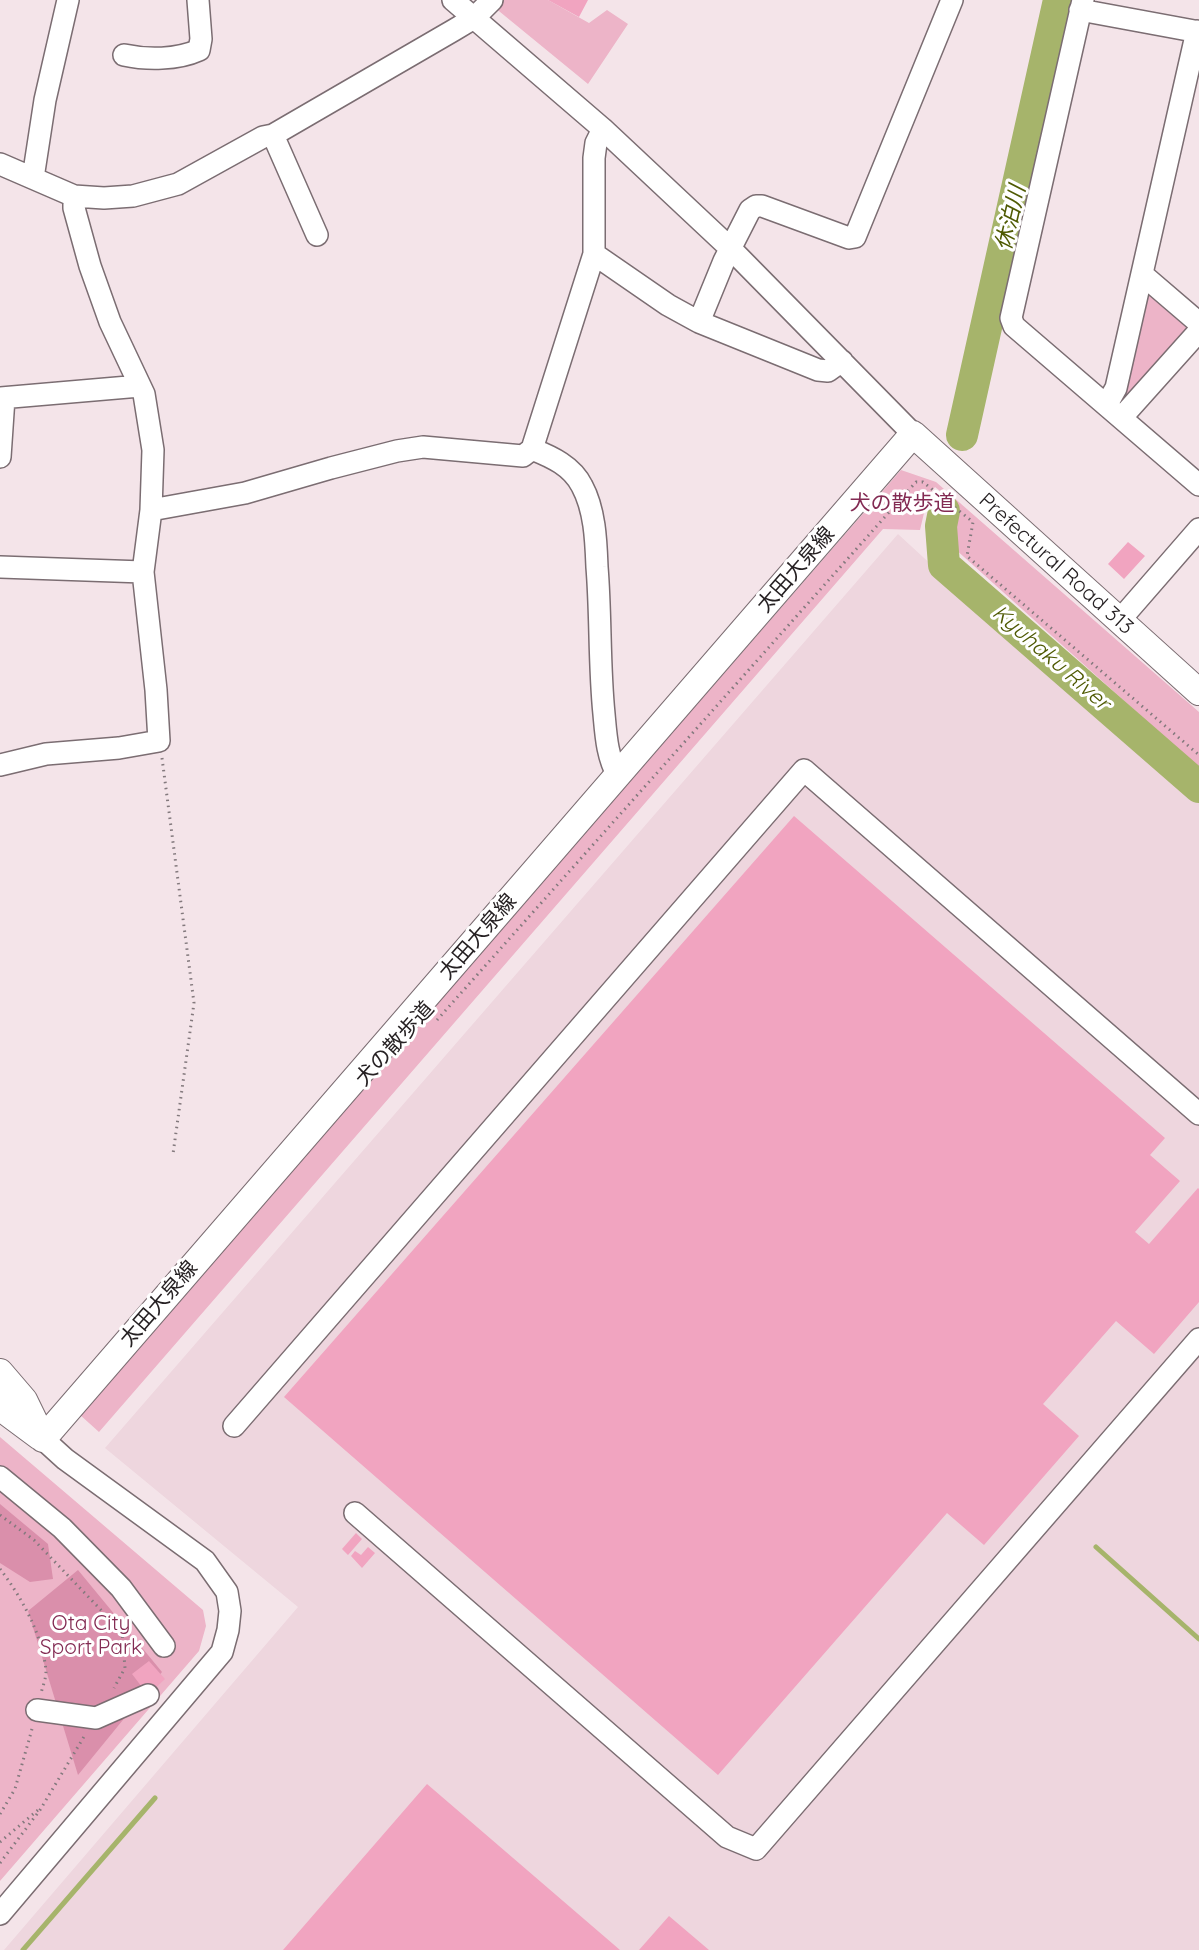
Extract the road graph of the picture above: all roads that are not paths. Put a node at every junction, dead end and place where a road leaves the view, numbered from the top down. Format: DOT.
graph roads {
  1 [pos="68,0"];
  2 [pos="198,0"];
  3 [pos="453,0"];
  4 [pos="492,0"];
  5 [pos="951,0"];
  6 [pos="1082,5"];
  7 [pos="474,18"];
  8 [pos="1198,31"];
  9 [pos="124,56"];
  10 [pos="603,129"];
  11 [pos="273,135"];
  12 [pos="0,164"];
  13 [pos="33,178"];
  14 [pos="74,196"];
  15 [pos="317,235"];
  16 [pos="731,249"];
  17 [pos="594,254"];
  18 [pos="1143,275"];
  19 [pos="699,322"];
  20 [pos="1199,323"];
  21 [pos="1199,331"];
  22 [pos="842,361"];
  23 [pos="140,386"];
  24 [pos="2,398"];
  25 [pos="1114,411"];
  26 [pos="913,434"];
  27 [pos="532,449"];
  28 [pos="0,458"];
  29 [pos="1199,485"];
  30 [pos="151,510"];
  31 [pos="1199,529"];
  32 [pos="0,567"];
  33 [pos="143,572"];
  34 [pos="1119,621"];
  35 [pos="1199,693"];
  36 [pos="0,765"];
  37 [pos="618,776"];
  38 [pos="1199,1114"];
  39 [pos="1199,1339"];
  40 [pos="0,1372"];
  41 [pos="0,1403"];
  42 [pos="234,1426"];
  43 [pos="43,1439"];
  44 [pos="0,1477"];
  45 [pos="356,1513"];
  46 [pos="164,1646"];
  47 [pos="148,1695"];
  48 [pos="37,1710"];
  49 [pos="0,1914"];
  1 -- 13 [label="street"];
  2 -- 9 [label="street"];
  3 -- 7 [label="street"];
  4 -- 7 [label="street"];
  5 -- 16 [label="street"];
  6 -- 8 [label="street"];
  6 -- 25 [label="street"];
  7 -- 10 [label="street"];
  7 -- 11 [label="street"];
  8 -- 18 [label="street"];
  10 -- 16 [label="street"];
  10 -- 17 [label="street"];
  11 -- 14 [label="street"];
  11 -- 15 [label="street"];
  12 -- 13 [label="street"];
  13 -- 14 [label="street"];
  14 -- 23 [label="street"];
  16 -- 19 [label="street"];
  16 -- 22 [label="street"];
  17 -- 19 [label="street"];
  17 -- 27 [label="street"];
  18 -- 20 [label="street"];
  18 -- 25 [label="street"];
  19 -- 22 [label="street"];
  21 -- 25 [label="street"];
  22 -- 26 [label="street"];
  23 -- 24 [label="street"];
  23 -- 30 [label="street"];
  24 -- 28 [label="street"];
  25 -- 29 [label="street"];
  26 -- 34 [label="main road, Prefectural Road 313"];
  26 -- 37 [label="main road, 太田大泉線"];
  27 -- 30 [label="street"];
  27 -- 37 [label="street"];
  30 -- 33 [label="street"];
  31 -- 34 [label="street"];
  32 -- 33 [label="street"];
  33 -- 36 [label="street"];
  34 -- 35 [label="main road, Prefectural Road 313"];
  37 -- 43 [label="main road, 太田大泉線"];
  38 -- 42 [label="street"];
  39 -- 45 [label="street"];
  40 -- 43 [label="main road"];
  41 -- 43 [label="main road"];
  43 -- 49 [label="street"];
  44 -- 46 [label="street"];
  47 -- 48 [label="street"];
}
